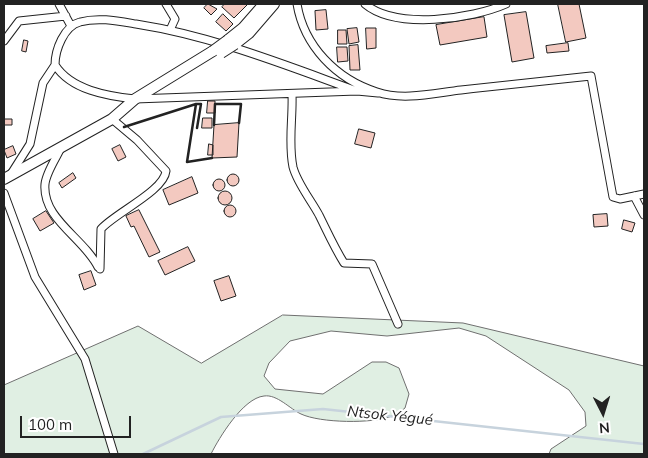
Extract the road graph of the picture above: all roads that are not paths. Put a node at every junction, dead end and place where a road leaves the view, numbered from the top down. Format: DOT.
graph roads {
  1 [pos="59,4"];
  2 [pos="166,4"];
  3 [pos="264,4"];
  4 [pos="274,4"];
  5 [pos="297,4"];
  6 [pos="366,4"];
  7 [pos="506,4"];
  8 [pos="66,16"];
  9 [pos="71,26"];
  10 [pos="170,30"];
  11 [pos="4,41"];
  12 [pos="232,42"];
  13 [pos="217,52"];
  14 [pos="55,65"];
  15 [pos="357,91"];
  16 [pos="378,93"];
  17 [pos="292,94"];
  18 [pos="135,99"];
  19 [pos="149,99"];
  20 [pos="123,111"];
  21 [pos="112,119"];
  22 [pos="61,147"];
  23 [pos="7,174"];
  24 [pos="4,193"];
  25 [pos="644,194"];
  26 [pos="634,196"];
  27 [pos="644,215"];
  28 [pos="398,324"];
  29 [pos="114,454"];
  1 -- 8 [label="street"];
  2 -- 10 [label="street"];
  3 -- 12 [label="main road"];
  4 -- 12 [label="main road"];
  5 -- 16 [label="street"];
  6 -- 7 [label="street"];
  8 -- 9 [label="street"];
  8 -- 11 [label="street"];
  9 -- 10 [label="street"];
  9 -- 14 [label="street"];
  10 -- 15 [label="street"];
  12 -- 13 [label="main road, bridge"];
  13 -- 18 [label="main road"];
  13 -- 19 [label="main road"];
  14 -- 18 [label="street"];
  14 -- 23 [label="street"];
  15 -- 16 [label="street"];
  15 -- 17 [label="street"];
  16 -- 26 [label="street"];
  17 -- 19 [label="street"];
  17 -- 28 [label="street"];
  18 -- 19 [label="street"];
  18 -- 20 [label="main road"];
  19 -- 20 [label="main road"];
  20 -- 21 [label="main road"];
  21 -- 22 [label="main road"];
  21 -- 22 [label="street"];
  22 -- 23 [label="main road"];
  24 -- 29 [label="street"];
  25 -- 26 [label="street"];
  26 -- 27 [label="street"];
}
